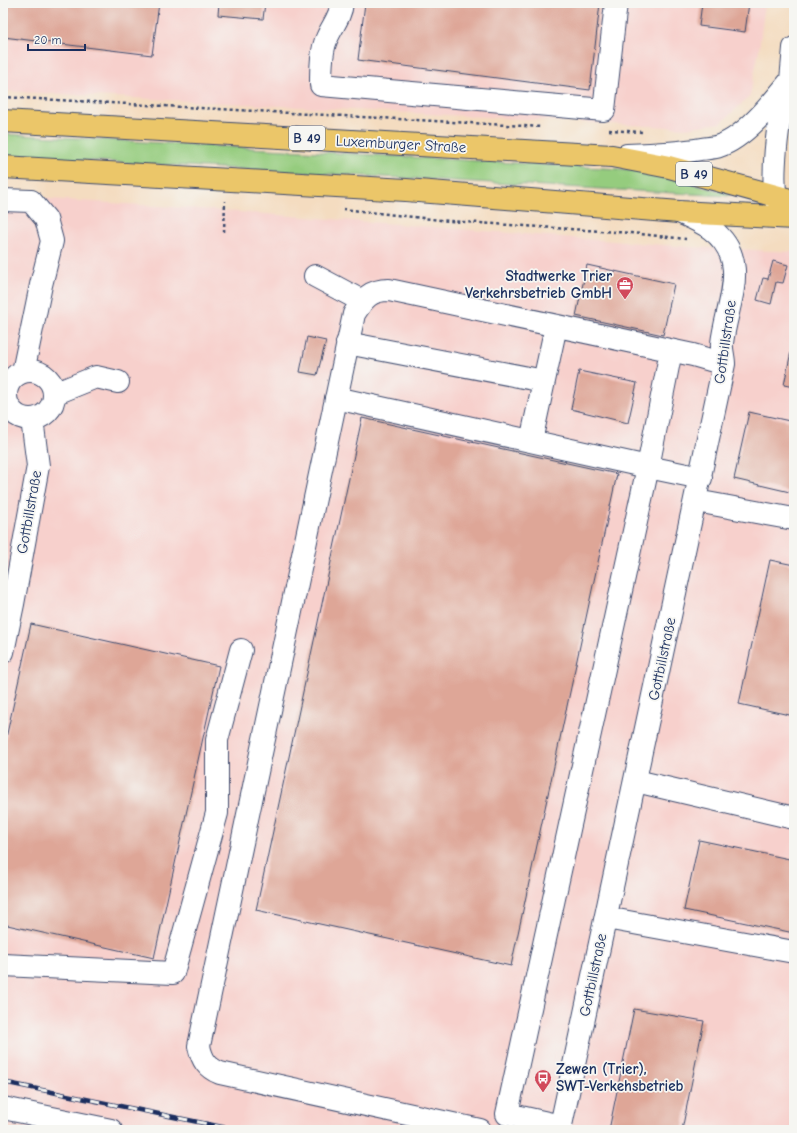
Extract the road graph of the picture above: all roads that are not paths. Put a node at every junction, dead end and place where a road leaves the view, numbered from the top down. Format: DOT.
graph roads {
  1 [pos="342,3"];
  2 [pos="616,3"];
  3 [pos="794,48"];
  4 [pos="792,89"];
  5 [pos="3,121"];
  6 [pos="612,156"];
  7 [pos="3,167"];
  8 [pos="3,200"];
  9 [pos="788,208"];
  10 [pos="679,212"];
  11 [pos="315,276"];
  12 [pos="362,301"];
  13 [pos="556,326"];
  14 [pos="347,344"];
  15 [pos="671,351"];
  16 [pos="724,364"];
  17 [pos="23,372"];
  18 [pos="544,381"];
  19 [pos="118,382"];
  20 [pos="54,394"];
  21 [pos="336,398"];
  22 [pos="32,419"];
  23 [pos="532,441"];
  24 [pos="648,467"];
  25 [pos="701,478"];
  26 [pos="696,501"];
  27 [pos="794,519"];
  28 [pos="240,650"];
  29 [pos="3,652"];
  30 [pos="636,780"];
  31 [pos="794,818"];
  32 [pos="606,918"];
  33 [pos="794,952"];
  34 [pos="3,965"];
  35 [pos="3,1108"];
  36 [pos="507,1114"];
  37 [pos="560,1128"];
  38 [pos="111,1130"];
  39 [pos="480,1130"];
  40 [pos="483,1130"];
  1 -- 2 [label="street"];
  3 -- 4 [label="street"];
  4 -- 6 [label="street"];
  4 -- 9 [label="street"];
  5 -- 6 [label="main road, Luxemburger Straße / B 49"];
  6 -- 9 [label="main road, Luxemburger Straße / B 49"];
  7 -- 10 [label="main road"];
  8 -- 17 [label="street"];
  9 -- 10 [label="main road"];
  10 -- 16 [label="street, Gottbillstraße"];
  11 -- 12 [label="street"];
  12 -- 13 [label="street"];
  12 -- 14 [label="street"];
  13 -- 15 [label="street"];
  13 -- 18 [label="street"];
  14 -- 18 [label="street"];
  14 -- 21 [label="street"];
  15 -- 16 [label="street"];
  15 -- 24 [label="street"];
  16 -- 25 [label="street, Gottbillstraße"];
  17 -- 20 [label="street"];
  17 -- 22 [label="street"];
  18 -- 23 [label="street"];
  19 -- 20 [label="street"];
  20 -- 22 [label="street"];
  21 -- 23 [label="street"];
  21 -- 39 [label="street"];
  22 -- 29 [label="street, Gottbillstraße"];
  23 -- 24 [label="street"];
  24 -- 25 [label="street"];
  24 -- 36 [label="street"];
  25 -- 26 [label="street, Gottbillstraße"];
  26 -- 27 [label="street"];
  26 -- 30 [label="street, Gottbillstraße"];
  28 -- 34 [label="street"];
  30 -- 31 [label="street"];
  30 -- 32 [label="street, Gottbillstraße"];
  32 -- 33 [label="street"];
  32 -- 37 [label="street, Gottbillstraße"];
  35 -- 38 [label="street"];
  36 -- 37 [label="street"];
  36 -- 40 [label="street"];
}
